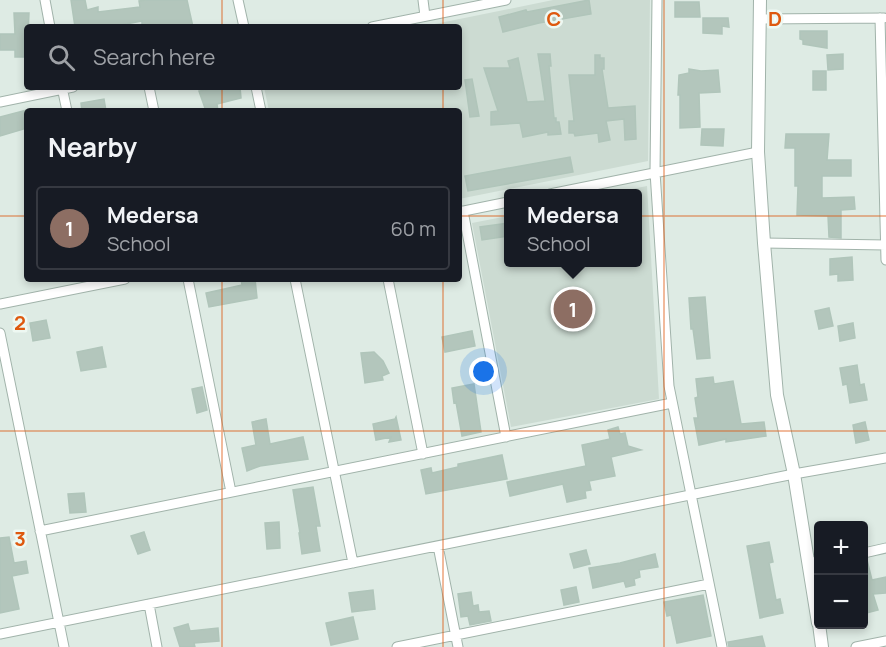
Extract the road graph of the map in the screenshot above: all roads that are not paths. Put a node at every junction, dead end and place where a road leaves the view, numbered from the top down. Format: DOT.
graph roads {
  1 [pos="45,0"];
  2 [pos="238,0"];
  3 [pos="423,0"];
  4 [pos="506,0"];
  5 [pos="657,0"];
  6 [pos="760,0"];
  7 [pos="425,16"];
  8 [pos="883,18"];
  9 [pos="760,19"];
  10 [pos="49,24"];
  11 [pos="243,24"];
  12 [pos="386,24"];
  13 [pos="53,90"];
  14 [pos="62,90"];
  15 [pos="150,90"];
  16 [pos="257,90"];
  17 [pos="0,102"];
  18 [pos="66,108"];
  19 [pos="153,108"];
  20 [pos="260,108"];
  21 [pos="884,125"];
  22 [pos="758,152"];
  23 [pos="656,172"];
  24 [pos="574,189"];
  25 [pos="504,203"];
  26 [pos="462,211"];
  27 [pos="462,216"];
  28 [pos="764,243"];
  29 [pos="886,245"];
  30 [pos="886,260"];
  31 [pos="98,282"];
  32 [pos="189,282"];
  33 [pos="296,282"];
  34 [pos="389,282"];
  35 [pos="0,304"];
  36 [pos="0,333"];
  37 [pos="672,404"];
  38 [pos="506,437"];
  39 [pos="423,454"];
  40 [pos="886,458"];
  41 [pos="334,471"];
  42 [pos="794,474"];
  43 [pos="231,492"];
  44 [pos="691,495"];
  45 [pos="40,531"];
  46 [pos="438,546"];
  47 [pos="886,548"];
  48 [pos="868,552"];
  49 [pos="814,562"];
  50 [pos="353,563"];
  51 [pos="709,584"];
  52 [pos="149,604"];
  53 [pos="59,622"];
  54 [pos="820,629"];
  55 [pos="0,634"];
  56 [pos="456,635"];
  57 [pos="886,641"];
  58 [pos="64,647"];
  59 [pos="157,647"];
  60 [pos="397,647"];
  61 [pos="458,647"];
  62 [pos="722,647"];
  63 [pos="822,647"];
  64 [pos="856,647"];
  1 -- 10 [label="street"];
  2 -- 11 [label="street"];
  3 -- 7 [label="street"];
  4 -- 7 [label="street"];
  5 -- 23 [label="street"];
  6 -- 9 [label="street"];
  7 -- 12 [label="street"];
  8 -- 9 [label="street"];
  8 -- 21 [label="street"];
  9 -- 22 [label="street"];
  13 -- 17 [label="street"];
  14 -- 18 [label="street"];
  15 -- 19 [label="street"];
  16 -- 20 [label="street"];
  21 -- 29 [label="street"];
  22 -- 23 [label="street"];
  22 -- 28 [label="street"];
  23 -- 24 [label="street"];
  23 -- 37 [label="street"];
  25 -- 26 [label="street"];
  27 -- 38 [label="street"];
  28 -- 29 [label="street"];
  28 -- 42 [label="street"];
  29 -- 30 [label="street"];
  31 -- 35 [label="street"];
  32 -- 43 [label="street"];
  33 -- 41 [label="street"];
  34 -- 39 [label="street"];
  36 -- 45 [label="street"];
  37 -- 38 [label="street"];
  37 -- 44 [label="street"];
  38 -- 39 [label="street"];
  39 -- 41 [label="street"];
  40 -- 42 [label="street"];
  41 -- 43 [label="street"];
  41 -- 50 [label="street"];
  42 -- 44 [label="street"];
  42 -- 49 [label="street"];
  43 -- 45 [label="street"];
  44 -- 46 [label="street"];
  44 -- 51 [label="street"];
  45 -- 53 [label="street"];
  46 -- 50 [label="street"];
  46 -- 56 [label="street"];
  47 -- 48 [label="street"];
  50 -- 52 [label="street"];
  51 -- 56 [label="street"];
  51 -- 62 [label="street"];
  52 -- 53 [label="street"];
  52 -- 59 [label="street"];
  53 -- 55 [label="street"];
  53 -- 58 [label="street"];
  54 -- 63 [label="street"];
  56 -- 60 [label="street"];
  56 -- 61 [label="street"];
  57 -- 64 [label="street"];
}
